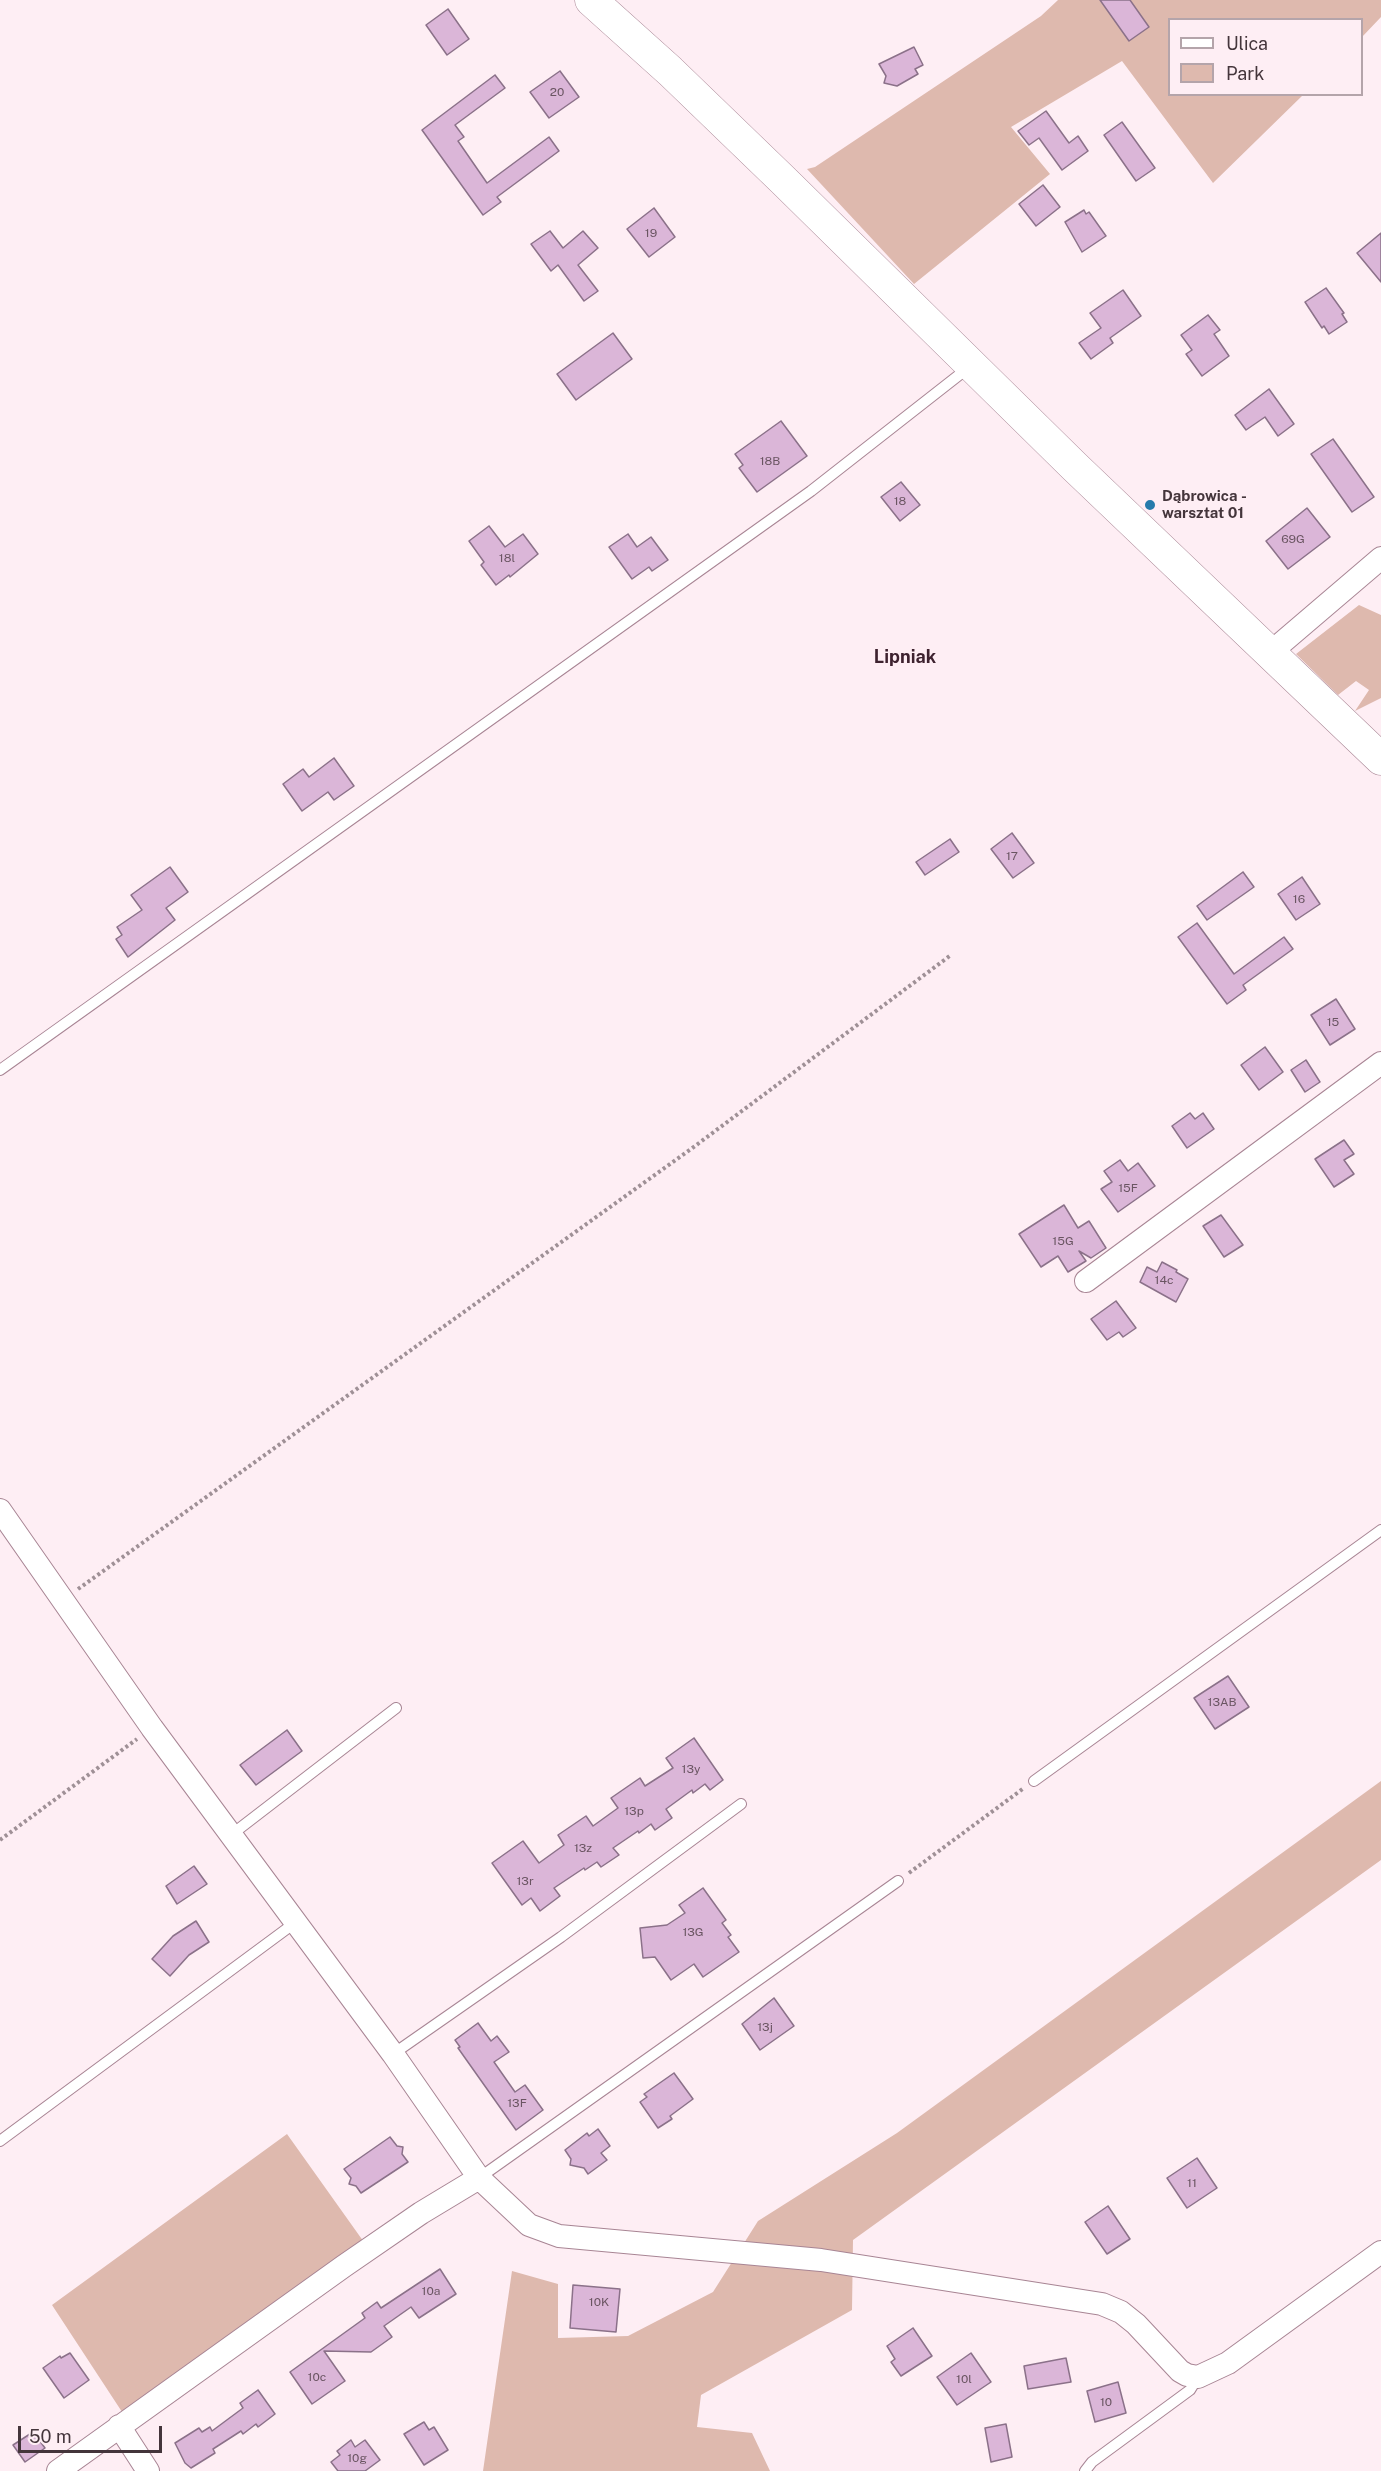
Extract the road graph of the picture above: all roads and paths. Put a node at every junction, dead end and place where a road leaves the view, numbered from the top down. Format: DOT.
graph roads {
  1 [pos="600,3"];
  2 [pos="971,366"];
  3 [pos="1381,558"];
  4 [pos="1271,652"];
  5 [pos="1381,759"];
  6 [pos="951,955"];
  7 [pos="1381,1063"];
  8 [pos="0,1070"];
  9 [pos="1086,1281"];
  10 [pos="0,1510"];
  11 [pos="1381,1530"];
  12 [pos="63,1600"];
  13 [pos="396,1708"];
  14 [pos="152,1728"];
  15 [pos="1034,1781"];
  16 [pos="741,1804"];
  17 [pos="231,1835"];
  18 [pos="0,1840"];
  19 [pos="898,1881"];
  20 [pos="296,1922"];
  21 [pos="393,2054"];
  22 [pos="0,2141"];
  23 [pos="479,2178"];
  24 [pos="1381,2252"];
  25 [pos="1198,2378"];
  26 [pos="119,2426"];
  27 [pos="58,2471"];
  28 [pos="148,2471"];
  29 [pos="1085,2471"];
  1 -- 2 [label="street"];
  2 -- 4 [label="street"];
  2 -- 8 [label="lane"];
  3 -- 4 [label="street"];
  4 -- 5 [label="street"];
  6 -- 12 [label="path"];
  7 -- 9 [label="street"];
  10 -- 12 [label="street"];
  11 -- 15 [label="lane"];
  12 -- 14 [label="street"];
  13 -- 17 [label="lane"];
  14 -- 17 [label="street"];
  14 -- 18 [label="path"];
  15 -- 19 [label="path"];
  16 -- 21 [label="lane"];
  17 -- 20 [label="street"];
  19 -- 23 [label="lane"];
  20 -- 21 [label="street"];
  20 -- 22 [label="lane"];
  21 -- 23 [label="street"];
  23 -- 25 [label="street"];
  23 -- 26 [label="street"];
  24 -- 25 [label="street"];
  25 -- 29 [label="lane"];
  26 -- 27 [label="street"];
  26 -- 28 [label="street"];
}
